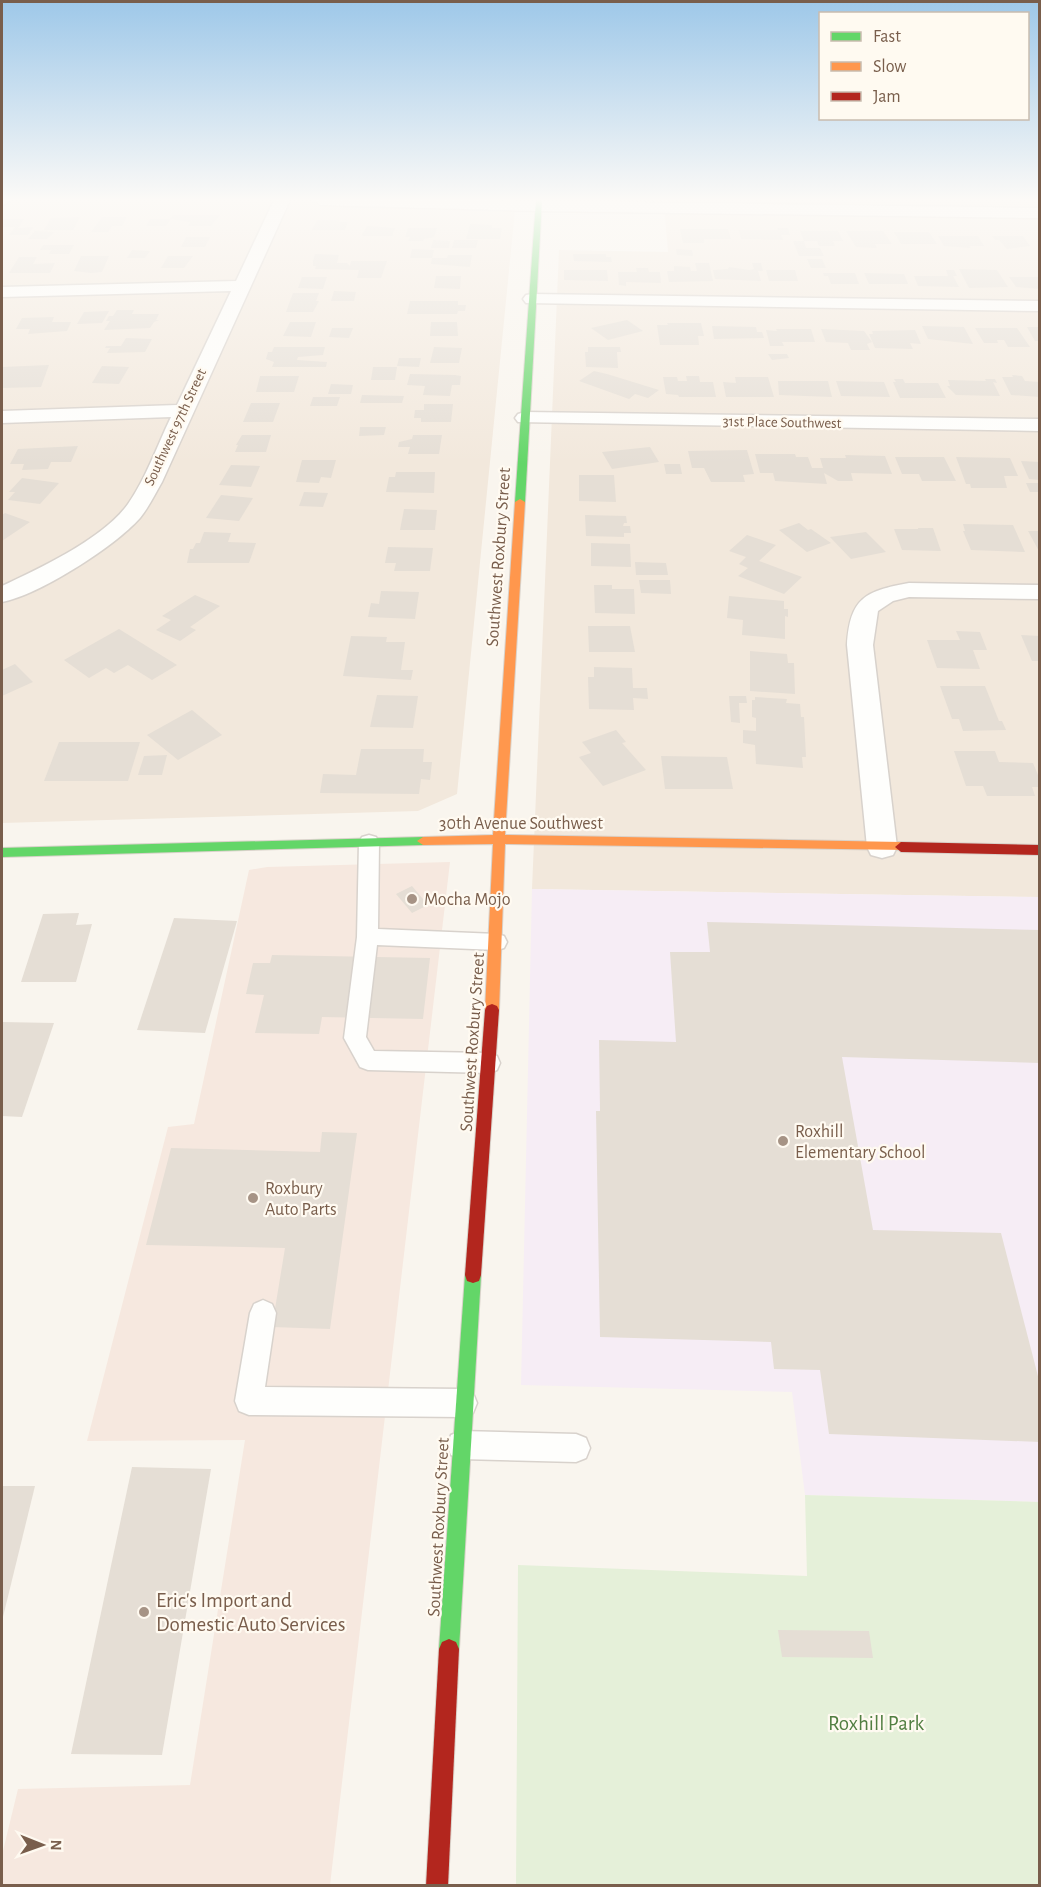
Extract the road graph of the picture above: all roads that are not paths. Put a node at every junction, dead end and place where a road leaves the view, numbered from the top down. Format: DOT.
graph roads {
  1 [pos="137,288"];
  2 [pos="240,288"];
  3 [pos="533,288"];
  4 [pos="2,292"];
  5 [pos="532,299"];
  6 [pos="1040,306"];
  7 [pos="182,411"];
  8 [pos="2,417"];
  9 [pos="525,418"];
  10 [pos="1040,426"];
  11 [pos="1040,592"];
  12 [pos="2,595"];
  13 [pos="499,839"];
  14 [pos="369,842"];
  15 [pos="882,847"];
  16 [pos="1040,850"];
  17 [pos="2,852"];
  18 [pos="367,937"];
  19 [pos="496,942"];
  20 [pos="489,1063"];
  21 [pos="263,1313"];
  22 [pos="464,1403"];
  23 [pos="460,1445"];
  24 [pos="576,1448"];
  25 [pos="437,1886"];
  1 -- 4 [label="street"];
  2 -- 7 [label="street, Southwest 97th Street"];
  3 -- 5 [label="main road, Southwest Roxbury Street"];
  5 -- 6 [label="street"];
  5 -- 9 [label="main road, Southwest Roxbury Street"];
  7 -- 8 [label="street"];
  7 -- 12 [label="street, Southwest 97th Street"];
  9 -- 10 [label="street, 31st Place Southwest"];
  9 -- 13 [label="main road, Southwest Roxbury Street"];
  11 -- 15 [label="street"];
  13 -- 14 [label="main road, 30th Avenue Southwest"];
  13 -- 15 [label="main road, 30th Avenue Southwest"];
  13 -- 19 [label="main road, Southwest Roxbury Street"];
  14 -- 17 [label="main road, 30th Avenue Southwest"];
  14 -- 18 [label="lane"];
  15 -- 16 [label="main road, 30th Avenue Southwest"];
  18 -- 19 [label="lane"];
  18 -- 20 [label="lane"];
  19 -- 20 [label="main road, Southwest Roxbury Street"];
  20 -- 22 [label="main road, Southwest Roxbury Street"];
  21 -- 22 [label="lane"];
  22 -- 23 [label="main road, Southwest Roxbury Street"];
  23 -- 24 [label="lane"];
  23 -- 25 [label="main road, Southwest Roxbury Street"];
}
